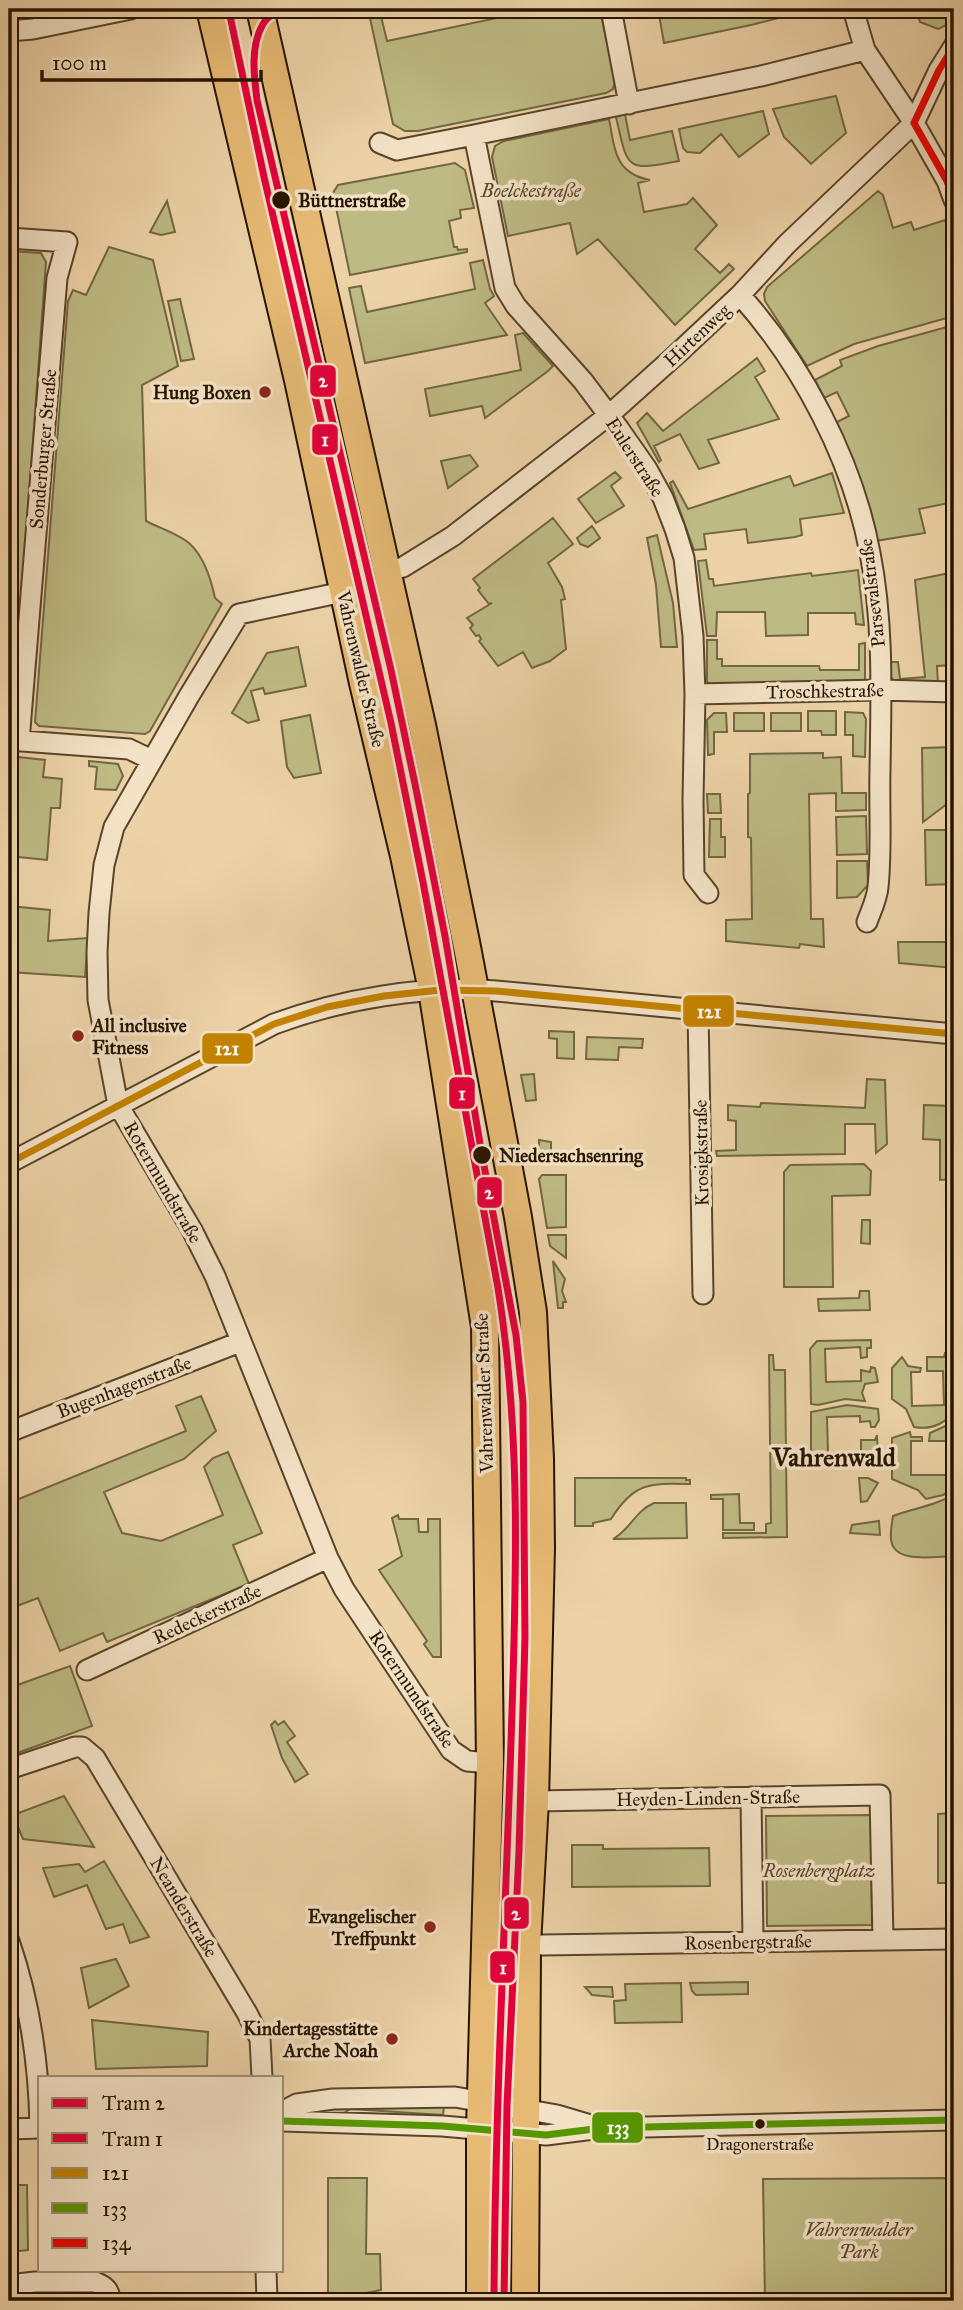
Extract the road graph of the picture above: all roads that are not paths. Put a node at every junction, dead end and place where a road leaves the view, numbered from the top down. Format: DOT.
graph roads {
  1 [pos="131,9"];
  2 [pos="209,9"];
  3 [pos="260,9"];
  4 [pos="611,9"];
  5 [pos="853,9"];
  6 [pos="9,31"];
  7 [pos="954,46"];
  8 [pos="865,50"];
  9 [pos="629,104"];
  10 [pos="914,123"];
  11 [pos="474,135"];
  12 [pos="380,143"];
  13 [pos="954,200"];
  14 [pos="9,238"];
  15 [pos="740,295"];
  16 [pos="609,415"];
  17 [pos="387,571"];
  18 [pos="335,593"];
  19 [pos="881,690"];
  20 [pos="954,692"];
  21 [pos="695,694"];
  22 [pos="14,741"];
  23 [pos="152,760"];
  24 [pos="708,893"];
  25 [pos="867,922"];
  26 [pos="475,989"];
  27 [pos="432,990"];
  28 [pos="698,1011"];
  29 [pos="954,1034"];
  30 [pos="117,1105"];
  31 [pos="9,1163"];
  32 [pos="703,1294"];
  33 [pos="240,1342"];
  34 [pos="9,1432"];
  35 [pos="328,1558"];
  36 [pos="87,1670"];
  37 [pos="490,1763"];
  38 [pos="9,1769"];
  39 [pos="751,1797"];
  40 [pos="535,1801"];
  41 [pos="954,1939"];
  42 [pos="883,1940"];
  43 [pos="9,1941"];
  44 [pos="753,1942"];
  45 [pos="549,1945"];
  46 [pos="38,2076"];
  47 [pos="262,2076"];
  48 [pos="481,2102"];
  49 [pos="284,2111"];
  50 [pos="954,2120"];
  51 [pos="284,2121"];
  52 [pos="526,2122"];
  53 [pos="38,2128"];
  54 [pos="9,2129"];
  55 [pos="480,2129"];
  56 [pos="266,2272"];
  57 [pos="9,2285"];
  58 [pos="110,2301"];
  59 [pos="267,2301"];
  60 [pos="480,2301"];
  61 [pos="525,2301"];
  1 -- 6 [label="street"];
  2 -- 18 [label="main road, Vahrenwalder Straße"];
  3 -- 17 [label="main road"];
  4 -- 9 [label="street"];
  5 -- 8 [label="street"];
  7 -- 10 [label="street, Hirtenweg"];
  8 -- 9 [label="street"];
  8 -- 10 [label="street"];
  9 -- 11 [label="street"];
  10 -- 13 [label="street"];
  10 -- 15 [label="street, Hirtenweg"];
  11 -- 12 [label="street"];
  11 -- 16 [label="street, Eulerstraße"];
  14 -- 22 [label="street, Sonderburger Straße"];
  15 -- 16 [label="street, Hirtenweg"];
  15 -- 19 [label="street, Parsevalstraße"];
  16 -- 17 [label="street, Hirtenweg"];
  16 -- 21 [label="street, Eulerstraße"];
  17 -- 26 [label="main road"];
  18 -- 23 [label="street, Rotermundstraße"];
  18 -- 27 [label="main road, Vahrenwalder Straße"];
  19 -- 20 [label="street, Troschkestraße"];
  19 -- 21 [label="street, Troschkestraße"];
  19 -- 25 [label="street, Parsevalstraße"];
  21 -- 24 [label="street, Eulerstraße"];
  22 -- 23 [label="street"];
  23 -- 30 [label="street, Rotermundstraße"];
  26 -- 27 [label="street"];
  26 -- 28 [label="street"];
  26 -- 40 [label="main road"];
  27 -- 30 [label="street"];
  27 -- 37 [label="main road, Vahrenwalder Straße"];
  28 -- 29 [label="street"];
  28 -- 32 [label="street, Krosigkstraße"];
  30 -- 31 [label="street"];
  30 -- 33 [label="street, Rotermundstraße"];
  33 -- 34 [label="street, Bugenhagenstraße"];
  33 -- 35 [label="street, Rotermundstraße"];
  35 -- 36 [label="street, Redeckerstraße"];
  35 -- 37 [label="street, Rotermundstraße"];
  37 -- 48 [label="main road, Vahrenwalder Straße"];
  38 -- 47 [label="street, Neanderstraße"];
  39 -- 40 [label="street, Heyden-Linden-Straße"];
  39 -- 42 [label="street, Heyden-Linden-Straße"];
  39 -- 44 [label="street"];
  40 -- 52 [label="main road"];
  41 -- 42 [label="street, Rosenbergstraße"];
  42 -- 44 [label="street, Rosenbergstraße"];
  43 -- 46 [label="street"];
  44 -- 45 [label="street, Rosenbergstraße"];
  48 -- 49 [label="street"];
  48 -- 52 [label="street"];
  48 -- 55 [label="main road, Vahrenwalder Straße"];
  50 -- 52 [label="street"];
  51 -- 55 [label="street"];
  52 -- 55 [label="street"];
  52 -- 61 [label="main road"];
  53 -- 54 [label="street"];
  55 -- 60 [label="main road, Vahrenwalder Straße"];
  56 -- 59 [label="street"];
  57 -- 58 [label="street"];
}
